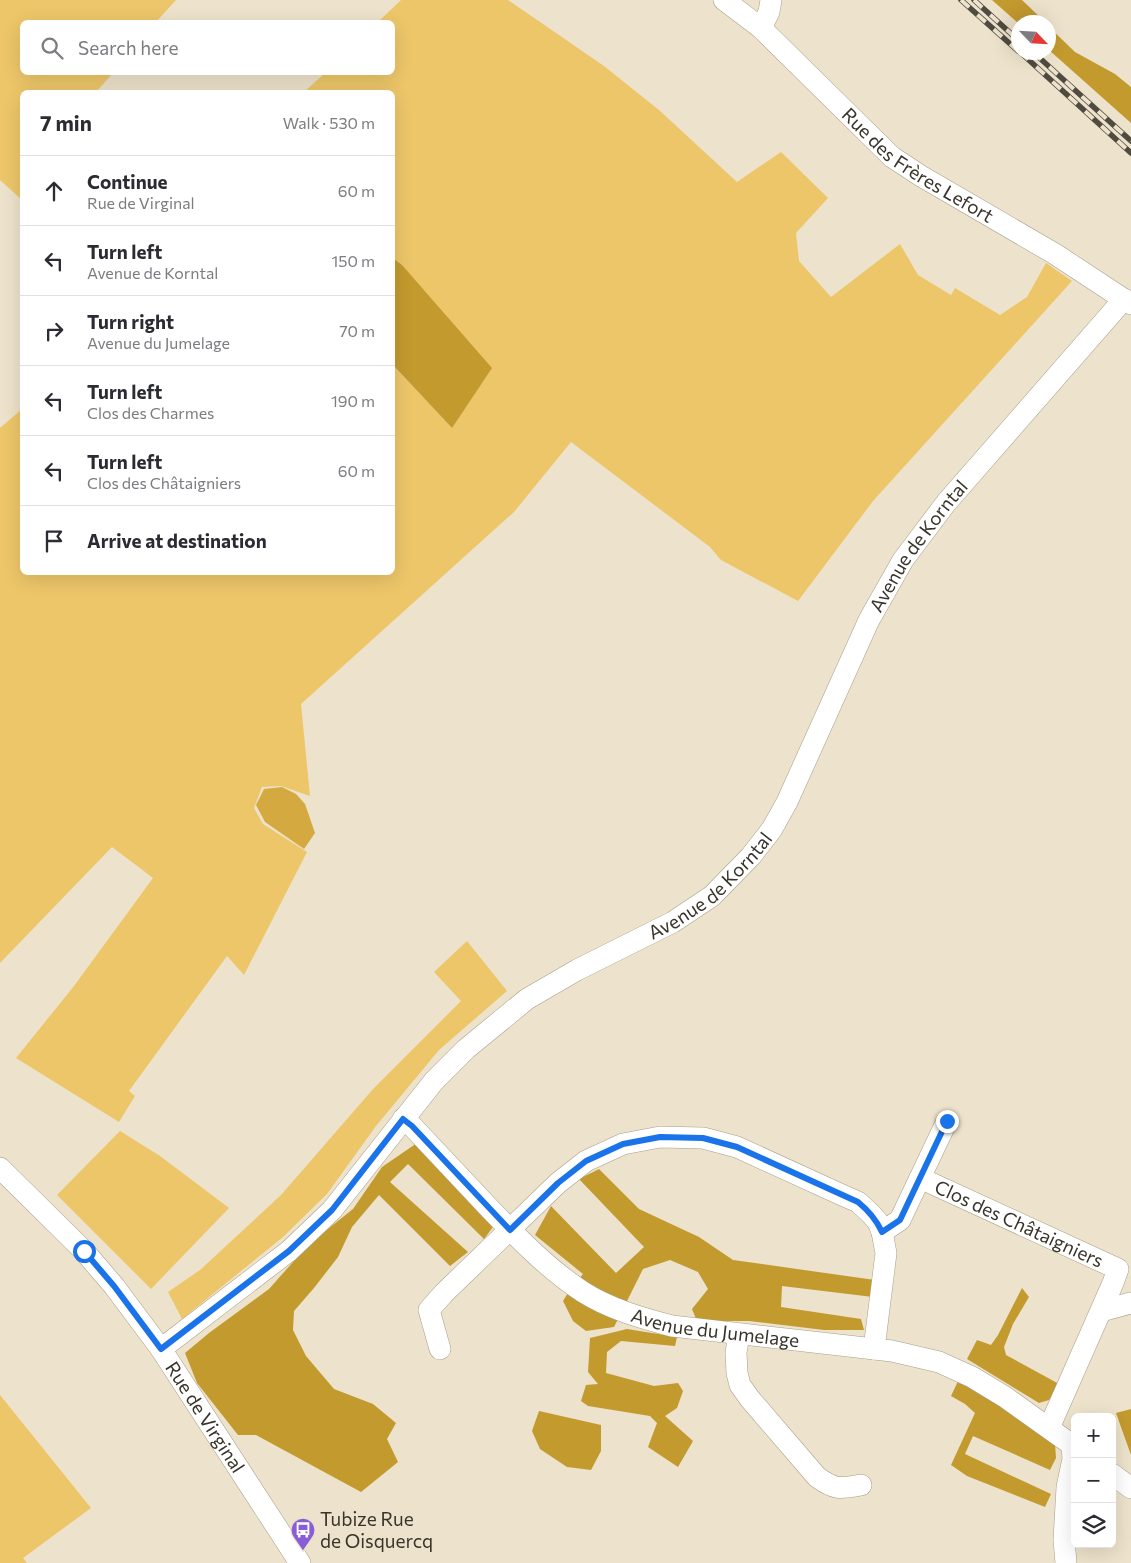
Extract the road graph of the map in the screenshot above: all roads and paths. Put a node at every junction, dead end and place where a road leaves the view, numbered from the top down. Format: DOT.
graph roads {
  1 [pos="724,0"];
  2 [pos="771,0"];
  3 [pos="761,28"];
  4 [pos="1127,302"];
  5 [pos="403,1119"];
  6 [pos="947,1121"];
  7 [pos="0,1168"];
  8 [pos="920,1178"];
  9 [pos="510,1230"];
  10 [pos="882,1232"];
  11 [pos="1125,1272"];
  12 [pos="1131,1303"];
  13 [pos="1101,1311"];
  14 [pos="739,1334"];
  15 [pos="161,1349"];
  16 [pos="440,1349"];
  17 [pos="874,1349"];
  18 [pos="1049,1428"];
  19 [pos="1071,1444"];
  20 [pos="1072,1458"];
  21 [pos="1116,1477"];
  22 [pos="861,1485"];
  23 [pos="1131,1488"];
  24 [pos="300,1563"];
  25 [pos="1066,1563"];
  1 -- 3 [label="street, Rue des Frères Lefort"];
  2 -- 3 [label="street"];
  3 -- 4 [label="street, Rue des Frères Lefort"];
  4 -- 5 [label="street, Avenue de Korntal"];
  5 -- 9 [label="street, Avenue du Jumelage"];
  5 -- 15 [label="street, Avenue de Korntal"];
  6 -- 8 [label="street, Clos des Châtaigniers"];
  7 -- 15 [label="street, Rue de Virginal"];
  8 -- 10 [label="street, Clos des Châtaigniers"];
  8 -- 11 [label="street, Clos des Châtaigniers"];
  9 -- 10 [label="street"];
  9 -- 14 [label="street, Avenue du Jumelage"];
  9 -- 16 [label="street"];
  10 -- 17 [label="street"];
  11 -- 13 [label="street, Clos des Châtaigniers"];
  12 -- 13 [label="street"];
  13 -- 18 [label="street, Clos des Châtaigniers"];
  14 -- 17 [label="street, Avenue du Jumelage"];
  14 -- 22 [label="street"];
  15 -- 24 [label="street, Rue de Virginal"];
  17 -- 18 [label="street, Avenue du Jumelage"];
  18 -- 19 [label="street, Avenue du Jumelage"];
  20 -- 25 [label="street"];
  21 -- 23 [label="street"];
}
